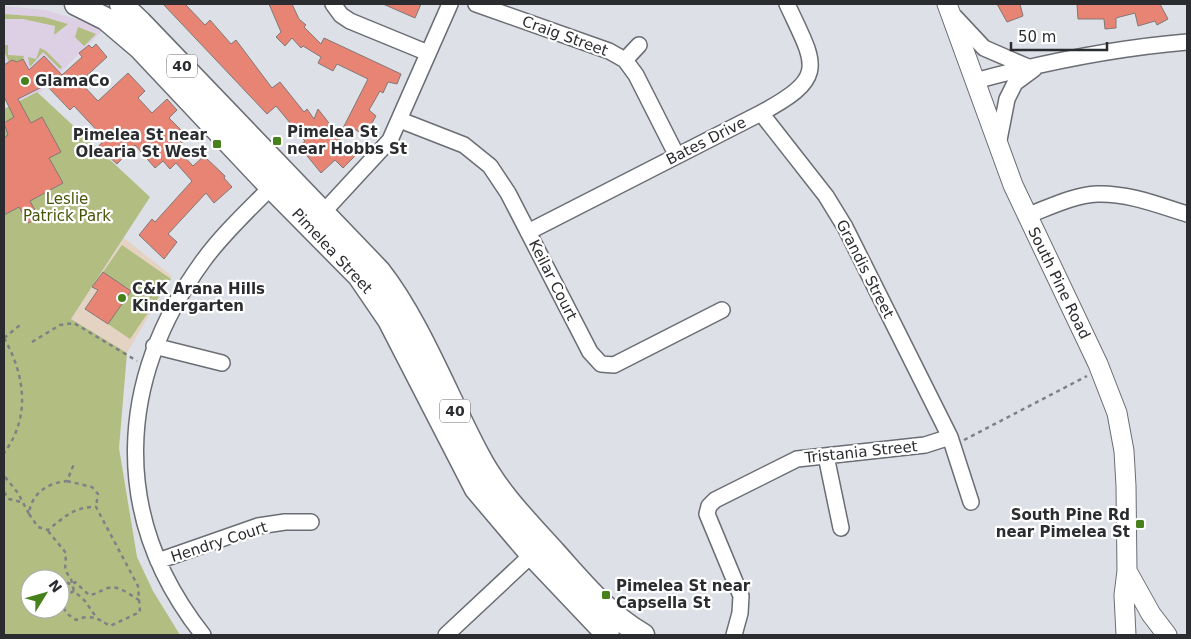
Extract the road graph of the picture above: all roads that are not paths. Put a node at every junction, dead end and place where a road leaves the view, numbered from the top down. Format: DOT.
graph roads {
  1 [pos="76,4"];
  2 [pos="120,4"];
  3 [pos="333,4"];
  4 [pos="450,4"];
  5 [pos="476,4"];
  6 [pos="787,4"];
  7 [pos="948,6"];
  8 [pos="1187,42"];
  9 [pos="639,45"];
  10 [pos="428,53"];
  11 [pos="625,60"];
  12 [pos="1035,66"];
  13 [pos="975,81"];
  14 [pos="761,113"];
  15 [pos="400,120"];
  16 [pos="998,145"];
  17 [pos="676,156"];
  18 [pos="277,181"];
  19 [pos="1187,214"];
  20 [pos="1026,216"];
  21 [pos="316,220"];
  22 [pos="528,232"];
  23 [pos="722,310"];
  24 [pos="154,346"];
  25 [pos="222,363"];
  26 [pos="950,437"];
  27 [pos="826,456"];
  28 [pos="971,502"];
  29 [pos="311,522"];
  30 [pos="841,528"];
  31 [pos="538,549"];
  32 [pos="158,561"];
  33 [pos="1127,571"];
  34 [pos="203,635"];
  35 [pos="446,635"];
  36 [pos="608,635"];
  37 [pos="643,635"];
  38 [pos="734,635"];
  39 [pos="1126,635"];
  40 [pos="1166,635"];
  1 -- 18 [label="main road, Pimelea Street / 40"];
  2 -- 18 [label="main road, Pimelea Street / 40"];
  3 -- 10 [label="street"];
  4 -- 10 [label="street"];
  5 -- 11 [label="street, Craig Street"];
  6 -- 14 [label="street, Bates Drive"];
  7 -- 12 [label="street"];
  7 -- 13 [label="street, South Pine Road"];
  8 -- 12 [label="street"];
  9 -- 11 [label="street, Craig Street"];
  10 -- 15 [label="street"];
  11 -- 17 [label="street, Craig Street"];
  12 -- 13 [label="street"];
  12 -- 16 [label="street"];
  13 -- 16 [label="street, South Pine Road"];
  14 -- 17 [label="street, Bates Drive"];
  14 -- 26 [label="street, Grandis Street"];
  15 -- 21 [label="street"];
  15 -- 22 [label="street, Keilar Court"];
  16 -- 20 [label="street, South Pine Road"];
  17 -- 22 [label="street, Bates Drive"];
  18 -- 21 [label="main road, Pimelea Street / 40"];
  18 -- 24 [label="street"];
  19 -- 20 [label="street"];
  20 -- 33 [label="street, South Pine Road"];
  21 -- 31 [label="main road, Pimelea Street / 40"];
  22 -- 23 [label="street, Keilar Court"];
  24 -- 25 [label="street"];
  24 -- 32 [label="street"];
  26 -- 27 [label="street, Tristania Street"];
  26 -- 28 [label="street, Grandis Street"];
  27 -- 30 [label="street"];
  27 -- 38 [label="street, Tristania Street"];
  29 -- 32 [label="street, Hendry Court"];
  31 -- 35 [label="street"];
  31 -- 36 [label="main road, Pimelea Street / 40"];
  31 -- 37 [label="main road, Pimelea Street / 40"];
  32 -- 34 [label="street"];
  33 -- 39 [label="street, South Pine Road"];
  33 -- 40 [label="street, South Pine Road"];
}
